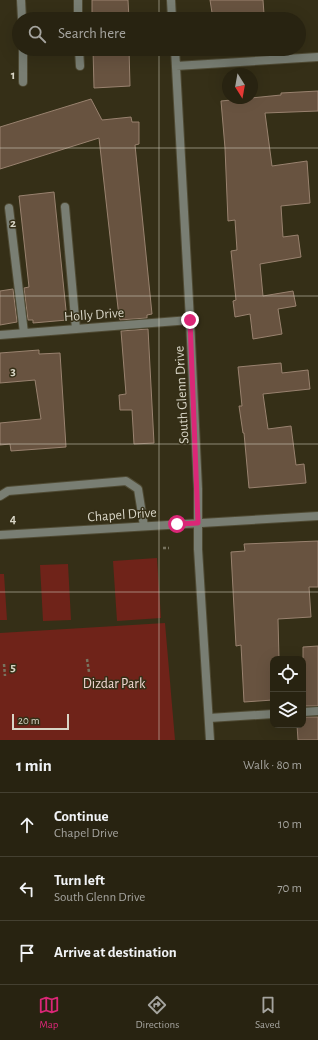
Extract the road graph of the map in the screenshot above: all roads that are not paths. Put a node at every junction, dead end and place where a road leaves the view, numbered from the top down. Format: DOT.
graph roads {
  1 [pos="21,0"];
  2 [pos="78,0"];
  3 [pos="171,0"];
  4 [pos="22,12"];
  5 [pos="78,12"];
  6 [pos="172,12"];
  7 [pos="23,56"];
  8 [pos="79,56"];
  9 [pos="175,56"];
  10 [pos="318,57"];
  11 [pos="80,66"];
  12 [pos="176,66"];
  13 [pos="24,82"];
  14 [pos="65,207"];
  15 [pos="8,208"];
  16 [pos="190,320"];
  17 [pos="76,329"];
  18 [pos="24,333"];
  19 [pos="0,335"];
  20 [pos="0,496"];
  21 [pos="318,516"];
  22 [pos="198,523"];
  23 [pos="144,526"];
  24 [pos="0,535"];
  25 [pos="318,711"];
  26 [pos="306,712"];
  27 [pos="270,714"];
  28 [pos="209,718"];
  29 [pos="210,740"];
  1 -- 4 [label="street"];
  2 -- 5 [label="street"];
  3 -- 6 [label="street"];
  7 -- 13 [label="street"];
  8 -- 11 [label="street"];
  9 -- 12 [label="street, South Glenn Drive"];
  10 -- 12 [label="street"];
  12 -- 16 [label="street, South Glenn Drive"];
  14 -- 17 [label="street"];
  15 -- 18 [label="street"];
  16 -- 17 [label="street, Holly Drive"];
  16 -- 22 [label="street, South Glenn Drive"];
  17 -- 18 [label="street, Holly Drive"];
  18 -- 19 [label="street, Holly Drive"];
  20 -- 23 [label="street"];
  21 -- 22 [label="street, Chapel Drive"];
  22 -- 23 [label="street, Chapel Drive"];
  22 -- 28 [label="street, South Glenn Drive"];
  23 -- 24 [label="street, Chapel Drive"];
  25 -- 26 [label="street"];
  27 -- 28 [label="street"];
  28 -- 29 [label="street, South Glenn Drive"];
}
